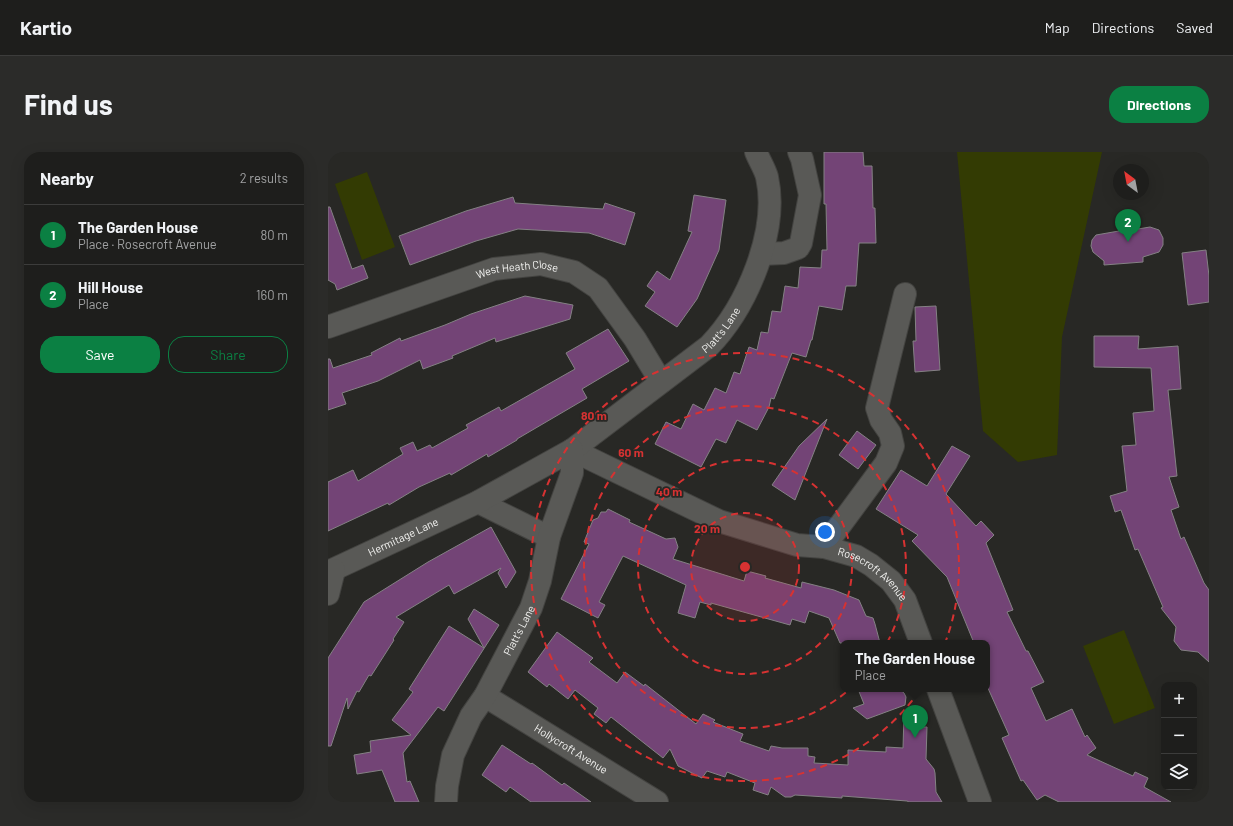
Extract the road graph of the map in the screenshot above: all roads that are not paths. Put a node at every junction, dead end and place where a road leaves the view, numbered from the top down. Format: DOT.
graph roads {
  1 [pos="756,152"];
  2 [pos="799,152"];
  3 [pos="762,254"];
  4 [pos="905,294"];
  5 [pos="328,327"];
  6 [pos="661,382"];
  7 [pos="572,450"];
  8 [pos="478,502"];
  9 [pos="549,537"];
  10 [pos="824,547"];
  11 [pos="331,571"];
  12 [pos="328,594"];
  13 [pos="920,640"];
  14 [pos="939,692"];
  15 [pos="485,696"];
  16 [pos="446,802"];
  17 [pos="657,802"];
  18 [pos="980,802"];
  1 -- 3 [label="street, Platt's Lane"];
  2 -- 3 [label="street"];
  3 -- 6 [label="street, Platt's Lane"];
  4 -- 10 [label="street"];
  5 -- 6 [label="street, West Heath Close"];
  6 -- 7 [label="street, Platt's Lane"];
  7 -- 8 [label="street, Platt's Lane"];
  7 -- 9 [label="street, Platt's Lane"];
  7 -- 10 [label="street, Rosecroft Avenue"];
  8 -- 9 [label="street"];
  8 -- 11 [label="street, Hermitage Lane"];
  9 -- 15 [label="street, Platt's Lane"];
  10 -- 13 [label="street, Rosecroft Avenue"];
  11 -- 12 [label="street"];
  14 -- 18 [label="street"];
  15 -- 16 [label="street, Platt's Lane"];
  15 -- 17 [label="street, Hollycroft Avenue"];
}
